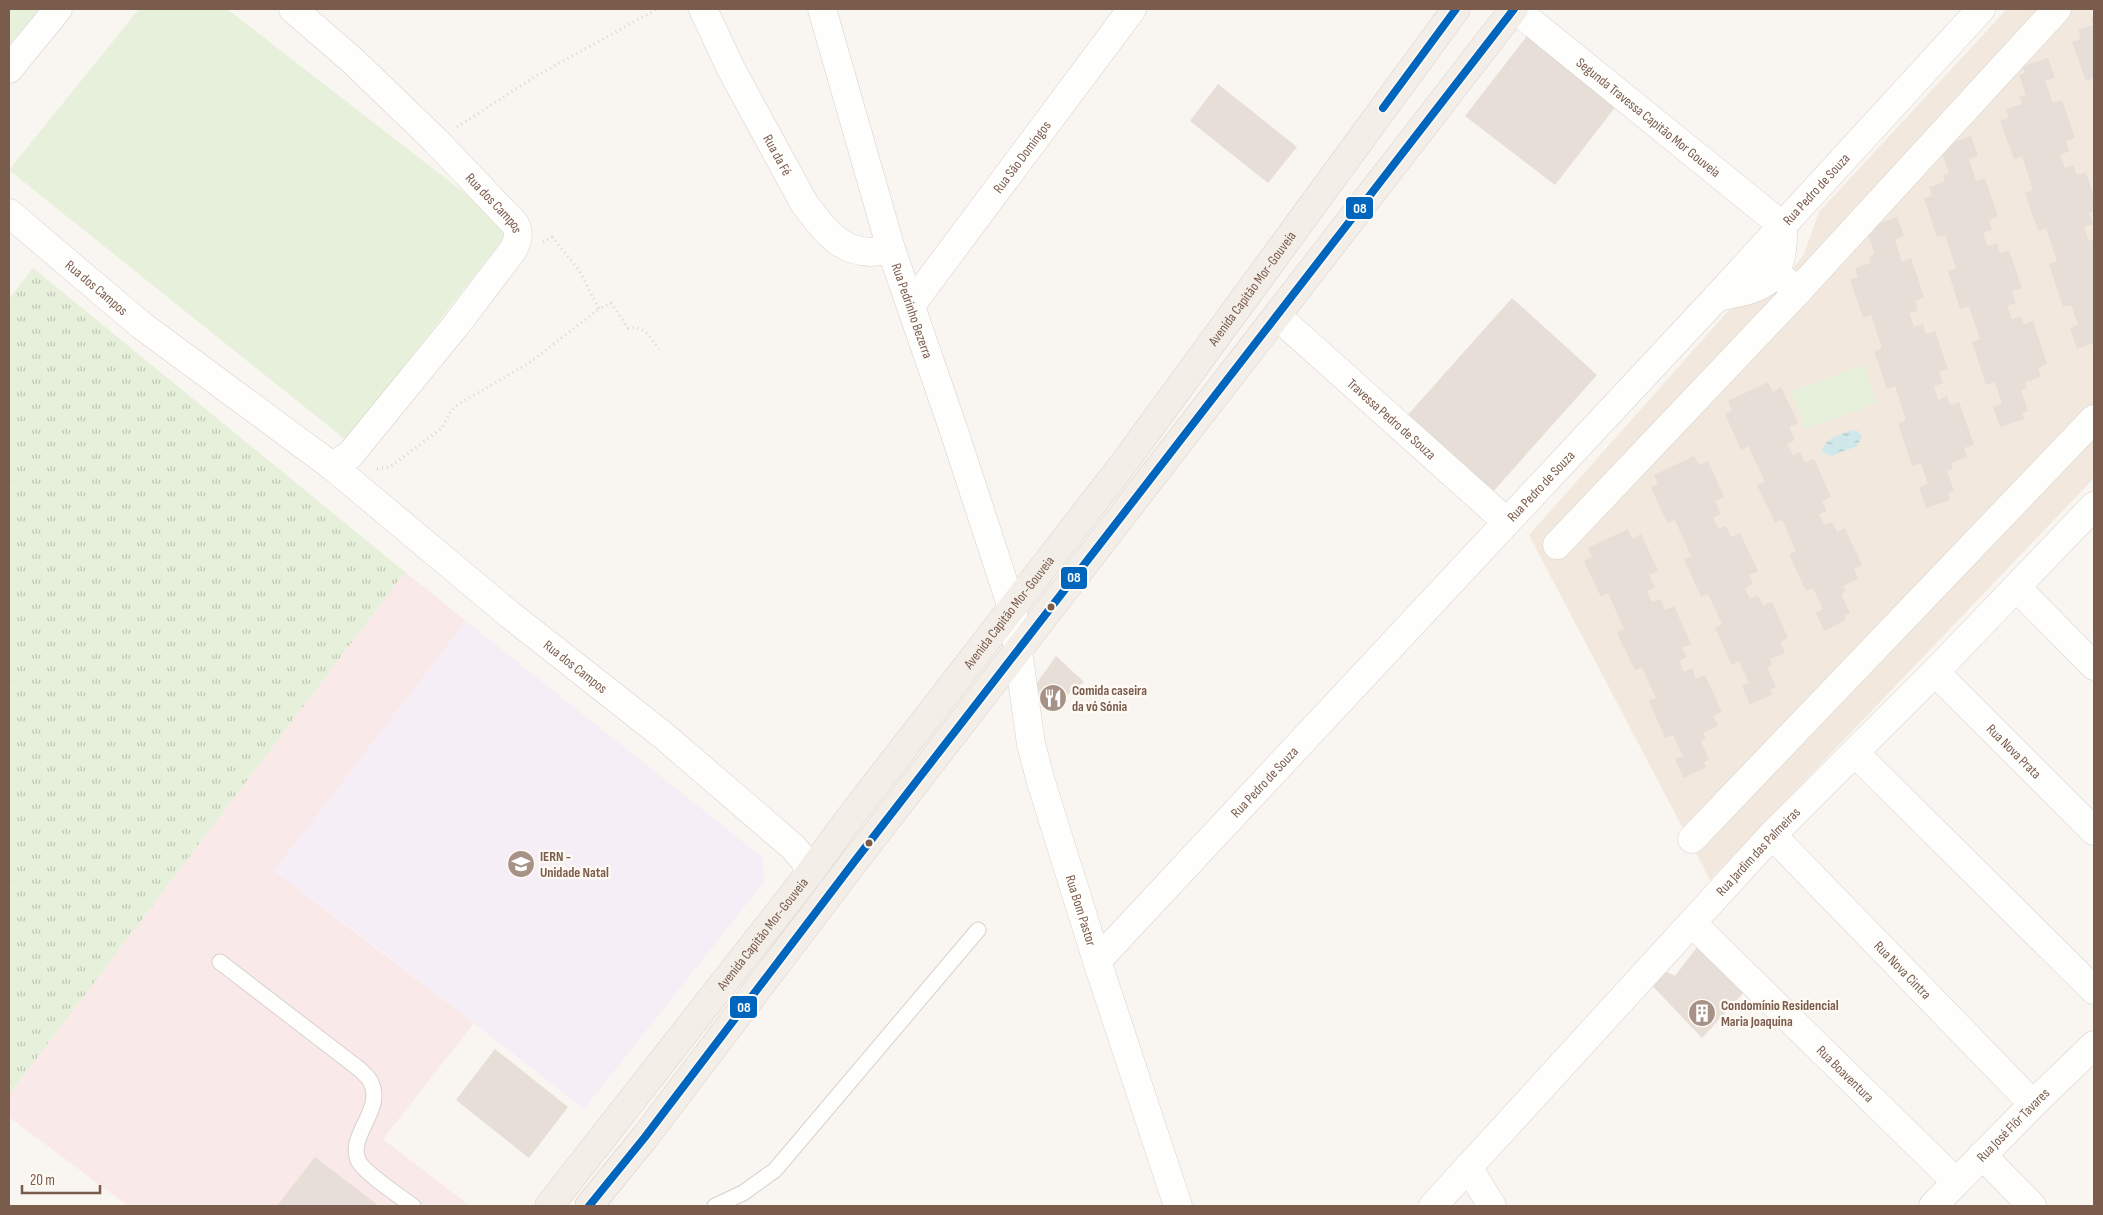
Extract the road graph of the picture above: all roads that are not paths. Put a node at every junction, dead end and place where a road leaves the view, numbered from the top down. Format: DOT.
graph roads {
  1 [pos="58,9"];
  2 [pos="293,9"];
  3 [pos="703,9"];
  4 [pos="822,9"];
  5 [pos="1132,9"];
  6 [pos="1456,9"];
  7 [pos="1514,9"];
  8 [pos="1981,9"];
  9 [pos="2057,9"];
  10 [pos="9,69"];
  11 [pos="9,213"];
  12 [pos="1783,226"];
  13 [pos="891,249"];
  14 [pos="1776,273"];
  15 [pos="1798,291"];
  16 [pos="1717,297"];
  17 [pos="911,305"];
  18 [pos="1277,316"];
  19 [pos="2094,419"];
  20 [pos="341,460"];
  21 [pos="2094,506"];
  22 [pos="1507,522"];
  23 [pos="1557,545"];
  24 [pos="2017,588"];
  25 [pos="1012,608"];
  26 [pos="1018,650"];
  27 [pos="2094,666"];
  28 [pos="1935,672"];
  29 [pos="1855,753"];
  30 [pos="2094,831"];
  31 [pos="1772,835"];
  32 [pos="1692,839"];
  33 [pos="809,874"];
  34 [pos="1692,923"];
  35 [pos="978,930"];
  36 [pos="1097,961"];
  37 [pos="220,962"];
  38 [pos="2094,990"];
  39 [pos="2094,1045"];
  40 [pos="2033,1104"];
  41 [pos="618,1117"];
  42 [pos="645,1137"];
  43 [pos="1982,1156"];
  44 [pos="1468,1167"];
  45 [pos="1956,1182"];
  46 [pos="413,1206"];
  47 [pos="549,1206"];
  48 [pos="589,1206"];
  49 [pos="715,1206"];
  50 [pos="1178,1206"];
  51 [pos="1433,1206"];
  52 [pos="1492,1206"];
  53 [pos="1932,1206"];
  54 [pos="2032,1206"];
  1 -- 10 [label="street"];
  2 -- 20 [label="street, Rua dos Campos"];
  3 -- 13 [label="street, Rua da Fé"];
  4 -- 13 [label="street, Rua Pedrinho Bezerra"];
  5 -- 17 [label="street, Rua São Domingos"];
  6 -- 25 [label="main road, Avenida Capitão Mor-Gouveia"];
  7 -- 12 [label="street, Segunda Travessa Capitão Mor Gouveia"];
  7 -- 18 [label="main road, Avenida Capitão Mor-Gouveia"];
  8 -- 12 [label="street, Rua Pedro de Souza"];
  9 -- 15 [label="street"];
  11 -- 20 [label="street, Rua dos Campos"];
  12 -- 14 [label="street"];
  12 -- 16 [label="street, Rua Pedro de Souza"];
  13 -- 17 [label="street, Rua Pedrinho Bezerra"];
  14 -- 15 [label="street"];
  14 -- 16 [label="street"];
  15 -- 23 [label="street"];
  16 -- 22 [label="street, Rua Pedro de Souza"];
  17 -- 25 [label="street, Rua Pedrinho Bezerra"];
  18 -- 22 [label="street, Travessa Pedro de Souza"];
  18 -- 26 [label="main road, Avenida Capitão Mor-Gouveia"];
  19 -- 32 [label="street"];
  20 -- 33 [label="street, Rua dos Campos"];
  21 -- 24 [label="street, Rua Jardim das Palmeiras"];
  22 -- 36 [label="street, Rua Pedro de Souza"];
  24 -- 27 [label="street"];
  24 -- 28 [label="street, Rua Jardim das Palmeiras"];
  25 -- 26 [label="street, Rua Bom Pastor"];
  25 -- 33 [label="main road, Avenida Capitão Mor-Gouveia"];
  26 -- 36 [label="street, Rua Bom Pastor"];
  26 -- 42 [label="main road, Avenida Capitão Mor-Gouveia"];
  28 -- 29 [label="street, Rua Jardim das Palmeiras"];
  28 -- 30 [label="street, Rua Nova Prata"];
  29 -- 31 [label="street, Rua Jardim das Palmeiras"];
  29 -- 38 [label="street"];
  31 -- 34 [label="street, Rua Jardim das Palmeiras"];
  31 -- 40 [label="street, Rua Nova Cintra"];
  33 -- 41 [label="main road, Avenida Capitão Mor-Gouveia"];
  34 -- 44 [label="street, Rua Jardim das Palmeiras"];
  34 -- 45 [label="street, Rua Boaventura"];
  35 -- 49 [label="lane"];
  36 -- 50 [label="street, Rua Bom Pastor"];
  37 -- 46 [label="lane"];
  39 -- 40 [label="street, Rua José Flôr Tavares"];
  40 -- 43 [label="street, Rua José Flôr Tavares"];
  41 -- 42 [label="main road"];
  41 -- 47 [label="main road, Avenida Capitão Mor-Gouveia"];
  42 -- 48 [label="main road, Avenida Capitão Mor-Gouveia"];
  43 -- 45 [label="street, Rua José Flôr Tavares"];
  43 -- 54 [label="street"];
  44 -- 51 [label="street, Rua Jardim das Palmeiras"];
  44 -- 52 [label="street"];
  45 -- 53 [label="street, Rua José Flôr Tavares"];
}
